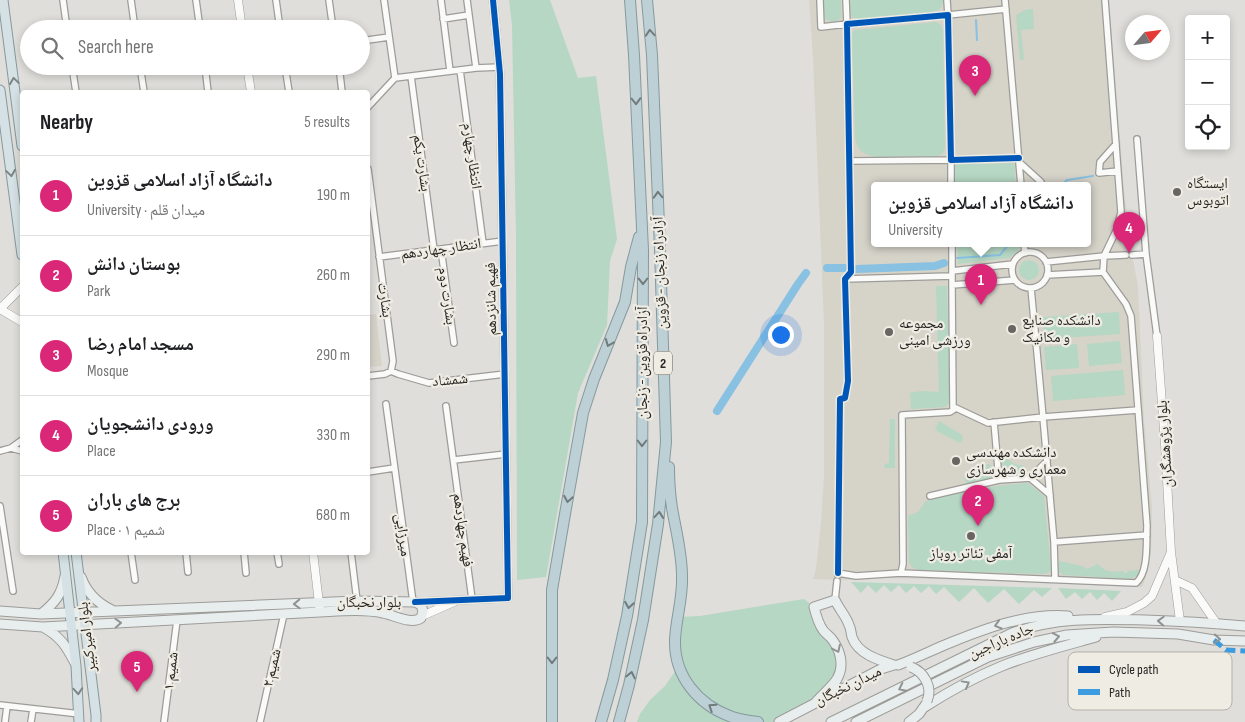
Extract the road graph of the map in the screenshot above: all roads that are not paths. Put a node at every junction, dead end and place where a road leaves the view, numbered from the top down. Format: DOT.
graph roads {
  1 [pos="3,0"];
  2 [pos="63,0"];
  3 [pos="131,0"];
  4 [pos="196,0"];
  5 [pos="238,0"];
  6 [pos="276,0"];
  7 [pos="329,0"];
  8 [pos="384,0"];
  9 [pos="441,0"];
  10 [pos="467,0"];
  11 [pos="493,0"];
  12 [pos="630,0"];
  13 [pos="647,0"];
  14 [pos="820,0"];
  15 [pos="846,0"];
  16 [pos="947,0"];
  17 [pos="1005,0"];
  18 [pos="1105,0"];
  19 [pos="1006,9"];
  20 [pos="469,15"];
  21 [pos="948,15"];
  22 [pos="443,19"];
  23 [pos="66,20"];
  24 [pos="134,20"];
  25 [pos="199,20"];
  26 [pos="241,20"];
  27 [pos="279,20"];
  28 [pos="332,20"];
  29 [pos="847,24"];
  30 [pos="389,37"];
  31 [pos="370,40"];
  32 [pos="500,67"];
  33 [pos="476,68"];
  34 [pos="460,70"];
  35 [pos="450,71"];
  36 [pos="73,75"];
  37 [pos="141,75"];
  38 [pos="206,75"];
  39 [pos="248,75"];
  40 [pos="286,75"];
  41 [pos="339,75"];
  42 [pos="411,76"];
  43 [pos="395,78"];
  44 [pos="0,90"];
  45 [pos="76,90"];
  46 [pos="144,90"];
  47 [pos="208,90"];
  48 [pos="251,90"];
  49 [pos="289,90"];
  50 [pos="342,90"];
  51 [pos="1,101"];
  52 [pos="370,105"];
  53 [pos="20,131"];
  54 [pos="1137,139"];
  55 [pos="4,144"];
  56 [pos="1116,144"];
  57 [pos="951,160"];
  58 [pos="1019,160"];
  59 [pos="849,161"];
  60 [pos="1118,171"];
  61 [pos="951,182"];
  62 [pos="1020,182"];
  63 [pos="1041,182"];
  64 [pos="370,185"];
  65 [pos="642,229"];
  66 [pos="503,241"];
  67 [pos="483,242"];
  68 [pos="20,243"];
  69 [pos="952,247"];
  70 [pos="1024,247"];
  71 [pos="437,249"];
  72 [pos="1025,253"];
  73 [pos="1146,254"];
  74 [pos="1104,256"];
  75 [pos="379,257"];
  76 [pos="1046,262"];
  77 [pos="1013,264"];
  78 [pos="1103,272"];
  79 [pos="952,274"];
  80 [pos="1047,275"];
  81 [pos="846,279"];
  82 [pos="1015,280"];
  83 [pos="952,285"];
  84 [pos="1031,288"];
  85 [pos="20,289"];
  86 [pos="0,309"];
  87 [pos="20,321"];
  88 [pos="1157,336"];
  89 [pos="454,343"];
  90 [pos="391,371"];
  91 [pos="505,374"];
  92 [pos="370,376"];
  93 [pos="386,404"];
  94 [pos="446,406"];
  95 [pos="953,410"];
  96 [pos="1138,410"];
  97 [pos="1043,417"];
  98 [pos="994,422"];
  99 [pos="20,441"];
  100 [pos="666,442"];
  101 [pos="11,448"];
  102 [pos="20,450"];
  103 [pos="0,451"];
  104 [pos="506,454"];
  105 [pos="454,460"];
  106 [pos="1047,460"];
  107 [pos="394,468"];
  108 [pos="370,472"];
  109 [pos="1030,478"];
  110 [pos="999,480"];
  111 [pos="1050,495"];
  112 [pos="930,496"];
  113 [pos="0,506"];
  114 [pos="1147,534"];
  115 [pos="1054,542"];
  116 [pos="1171,552"];
  117 [pos="63,555"];
  118 [pos="76,555"];
  119 [pos="131,555"];
  120 [pos="186,555"];
  121 [pos="244,555"];
  122 [pos="277,555"];
  123 [pos="313,555"];
  124 [pos="351,555"];
  125 [pos="278,564"];
  126 [pos="188,572"];
  127 [pos="246,573"];
  128 [pos="902,573"];
  129 [pos="66,576"];
  130 [pos="79,576"];
  131 [pos="838,577"];
  132 [pos="1055,579"];
  133 [pos="135,580"];
  134 [pos="1175,580"];
  135 [pos="13,591"];
  136 [pos="472,599"];
  137 [pos="461,600"];
  138 [pos="835,600"];
  139 [pos="357,601"];
  140 [pos="414,602"];
  141 [pos="320,607"];
  142 [pos="0,611"];
  143 [pos="115,611"];
  144 [pos="70,613"];
  145 [pos="84,613"];
  146 [pos="41,614"];
  147 [pos="284,614"];
  148 [pos="422,616"];
  149 [pos="1098,618"];
  150 [pos="178,620"];
  151 [pos="1180,621"];
  152 [pos="0,624"];
  153 [pos="1217,624"];
  154 [pos="85,625"];
  155 [pos="71,626"];
  156 [pos="1245,626"];
  157 [pos="43,627"];
  158 [pos="1114,632"];
  159 [pos="1245,641"];
  160 [pos="896,665"];
  161 [pos="76,666"];
  162 [pos="816,702"];
  163 [pos="0,705"];
  164 [pos="925,705"];
  165 [pos="7,706"];
  166 [pos="33,709"];
  167 [pos="80,718"];
  168 [pos="5,722"];
  169 [pos="32,722"];
  170 [pos="96,722"];
  171 [pos="164,722"];
  172 [pos="260,722"];
  173 [pos="552,722"];
  174 [pos="602,722"];
  175 [pos="619,722"];
  176 [pos="758,722"];
  177 [pos="779,722"];
  178 [pos="831,722"];
  179 [pos="856,722"];
  180 [pos="910,722"];
  53 -- 1 [label="main road, one-way"];
  2 -- 23 [label="street"];
  3 -- 24 [label="street"];
  4 -- 25 [label="street"];
  5 -- 26 [label="street"];
  6 -- 27 [label="street"];
  7 -- 28 [label="street"];
  8 -- 30 [label="street"];
  9 -- 22 [label="street"];
  10 -- 20 [label="street"];
  11 -- 32 [label="street, فهیم شانزدهم"];
  12 -- 65 [label="highway, آزادراه قزوین - زنجان / 2, one-way"];
  100 -- 13 [label="highway, آزادراه زنجان - قزوین / 2, one-way"];
  14 -- 29 [label="street"];
  15 -- 29 [label="street"];
  16 -- 21 [label="street"];
  17 -- 19 [label="street"];
  18 -- 56 [label="street"];
  19 -- 21 [label="street"];
  19 -- 58 [label="street"];
  20 -- 22 [label="street"];
  20 -- 33 [label="street"];
  21 -- 29 [label="street"];
  21 -- 57 [label="street"];
  22 -- 35 [label="street"];
  29 -- 59 [label="street"];
  30 -- 31 [label="street"];
  30 -- 43 [label="street"];
  32 -- 33 [label="street"];
  32 -- 66 [label="street, فهیم شانزدهم"];
  33 -- 34 [label="street"];
  34 -- 35 [label="street"];
  34 -- 67 [label="street, انتظار چهارم"];
  35 -- 42 [label="street"];
  36 -- 45 [label="street"];
  37 -- 46 [label="street"];
  38 -- 47 [label="street"];
  39 -- 48 [label="street"];
  40 -- 49 [label="street"];
  41 -- 50 [label="street"];
  42 -- 43 [label="street"];
  42 -- 71 [label="street, بشارت یکم"];
  43 -- 52 [label="street"];
  44 -- 51 [label="main road"];
  51 -- 55 [label="main road"];
  54 -- 73 [label="street"];
  55 -- 68 [label="main road, one-way"];
  56 -- 60 [label="street"];
  56 -- 60 [label="street"];
  57 -- 58 [label="street"];
  57 -- 59 [label="street"];
  57 -- 61 [label="street"];
  58 -- 62 [label="street"];
  58 -- 63 [label="street"];
  59 -- 81 [label="street"];
  60 -- 74 [label="street"];
  64 -- 75 [label="street, بشارت"];
  65 -- 173 [label="highway, one-way"];
  65 -- 174 [label="highway, آزادراه قزوین - زنجان / 2, one-way"];
  66 -- 67 [label="street, انتظار چهاردهم"];
  66 -- 91 [label="street, فهیم شانزدهم"];
  67 -- 71 [label="street, انتظار چهاردهم"];
  69 -- 79 [label="street"];
  70 -- 72 [label="street"];
  71 -- 75 [label="street, انتظار چهاردهم"];
  71 -- 89 [label="street, بشارت دوم"];
  72 -- 76 [label="street"];
  72 -- 77 [label="street"];
  73 -- 74 [label="street"];
  73 -- 88 [label="street"];
  74 -- 76 [label="street"];
  74 -- 78 [label="street"];
  75 -- 90 [label="street, بشارت"];
  76 -- 80 [label="street"];
  77 -- 79 [label="street"];
  77 -- 82 [label="street"];
  78 -- 80 [label="street"];
  78 -- 96 [label="street"];
  79 -- 81 [label="street"];
  79 -- 83 [label="street"];
  80 -- 84 [label="street"];
  81 -- 131 [label="street"];
  82 -- 83 [label="street"];
  82 -- 84 [label="street"];
  83 -- 95 [label="street"];
  84 -- 97 [label="street"];
  85 -- 86 [label="street"];
  86 -- 87 [label="street"];
  88 -- 116 [label="street, بلوار پژوهشگران"];
  90 -- 91 [label="street, شمشاد"];
  90 -- 92 [label="street"];
  91 -- 104 [label="street, فهیم شانزدهم"];
  93 -- 107 [label="street, میرزایی"];
  94 -- 105 [label="street, فهیم چهاردهم"];
  95 -- 98 [label="street"];
  95 -- 128 [label="street"];
  96 -- 97 [label="street"];
  96 -- 114 [label="street"];
  97 -- 98 [label="street"];
  97 -- 106 [label="street"];
  98 -- 110 [label="street"];
  99 -- 101 [label="street"];
  175 -- 100 [label="highway, آزادراه زنجان - قزوین / 2, one-way"];
  176 -- 100 [label="highway, one-way"];
  101 -- 102 [label="street"];
  101 -- 103 [label="street"];
  104 -- 105 [label="street"];
  104 -- 136 [label="street, فهیم شانزدهم"];
  105 -- 136 [label="street, فهیم چهاردهم"];
  106 -- 109 [label="street"];
  106 -- 111 [label="street"];
  107 -- 108 [label="street"];
  107 -- 140 [label="street, میرزایی"];
  109 -- 110 [label="street"];
  109 -- 111 [label="street"];
  110 -- 112 [label="street"];
  111 -- 115 [label="street"];
  113 -- 135 [label="street"];
  114 -- 115 [label="street"];
  114 -- 132 [label="street"];
  115 -- 132 [label="street"];
  116 -- 134 [label="street, بلوار پژوهشگران"];
  116 -- 149 [label="street"];
  117 -- 129 [label="main road, بلوار امیرکبیر"];
  118 -- 130 [label="main road, بلوار امیرکبیر"];
  119 -- 133 [label="street"];
  120 -- 126 [label="street"];
  121 -- 127 [label="street"];
  122 -- 125 [label="street"];
  123 -- 141 [label="street"];
  124 -- 139 [label="street"];
  128 -- 131 [label="street"];
  128 -- 132 [label="street"];
  129 -- 130 [label="main road"];
  129 -- 144 [label="main road, بلوار امیرکبیر"];
  129 -- 146 [label="main road"];
  130 -- 143 [label="main road"];
  130 -- 145 [label="main road, بلوار امیرکبیر"];
  131 -- 138 [label="street"];
  134 -- 151 [label="street, بلوار پژوهشگران"];
  134 -- 153 [label="street"];
  136 -- 137 [label="street"];
  137 -- 140 [label="street"];
  137 -- 148 [label="street"];
  138 -- 160 [label="main road"];
  138 -- 162 [label="main road, one-way"];
  139 -- 140 [label="main road, بلوار نخبگان"];
  139 -- 141 [label="main road, بلوار نخبگان"];
  140 -- 148 [label="main road, بلوار نخبگان"];
  141 -- 143 [label="main road, بلوار نخبگان, one-way"];
  141 -- 147 [label="main road, بلوار نخبگان"];
  141 -- 148 [label="main road, بلوار نخبگان"];
  142 -- 146 [label="main road, بلوار نخبگان"];
  143 -- 145 [label="main road, بلوار نخبگان"];
  144 -- 145 [label="main road, بلوار نخبگان"];
  144 -- 146 [label="main road, بلوار نخبگان"];
  144 -- 155 [label="main road, بلوار امیرکبیر"];
  145 -- 154 [label="main road, بلوار امیرکبیر"];
  147 -- 150 [label="main road, بلوار نخبگان"];
  147 -- 172 [label="street, شمیم ۲"];
  151 -- 149 [label="main road, جاده باراجین, one-way"];
  149 -- 160 [label="main road, one-way"];
  149 -- 178 [label="main road, جاده باراجین, one-way"];
  154 -- 150 [label="main road, بلوار نخبگان, one-way"];
  150 -- 171 [label="street, شمیم ۱"];
  151 -- 153 [label="main road, جاده باراجین"];
  152 -- 157 [label="main road, بلوار نخبگان"];
  153 -- 156 [label="main road, جاده باراجین"];
  154 -- 155 [label="main road, بلوار نخبگان"];
  154 -- 170 [label="main road, بلوار امیرکبیر"];
  155 -- 157 [label="main road, بلوار نخبگان"];
  155 -- 161 [label="main road, بلوار امیرکبیر"];
  157 -- 161 [label="main road"];
  158 -- 159 [label="main road, جاده باراجین, one-way"];
  164 -- 158 [label="main road, one-way"];
  179 -- 158 [label="main road, جاده باراجین, one-way"];
  160 -- 162 [label="main road, میدان نخبگان"];
  160 -- 164 [label="main road, میدان نخبگان, bridge"];
  161 -- 167 [label="main road, بلوار امیرکبیر, one-way"];
  162 -- 177 [label="main road, میدان نخبگان"];
  163 -- 165 [label="street"];
  164 -- 180 [label="main road"];
  165 -- 166 [label="street"];
  165 -- 168 [label="street"];
  166 -- 167 [label="street"];
  166 -- 169 [label="street"];
}
